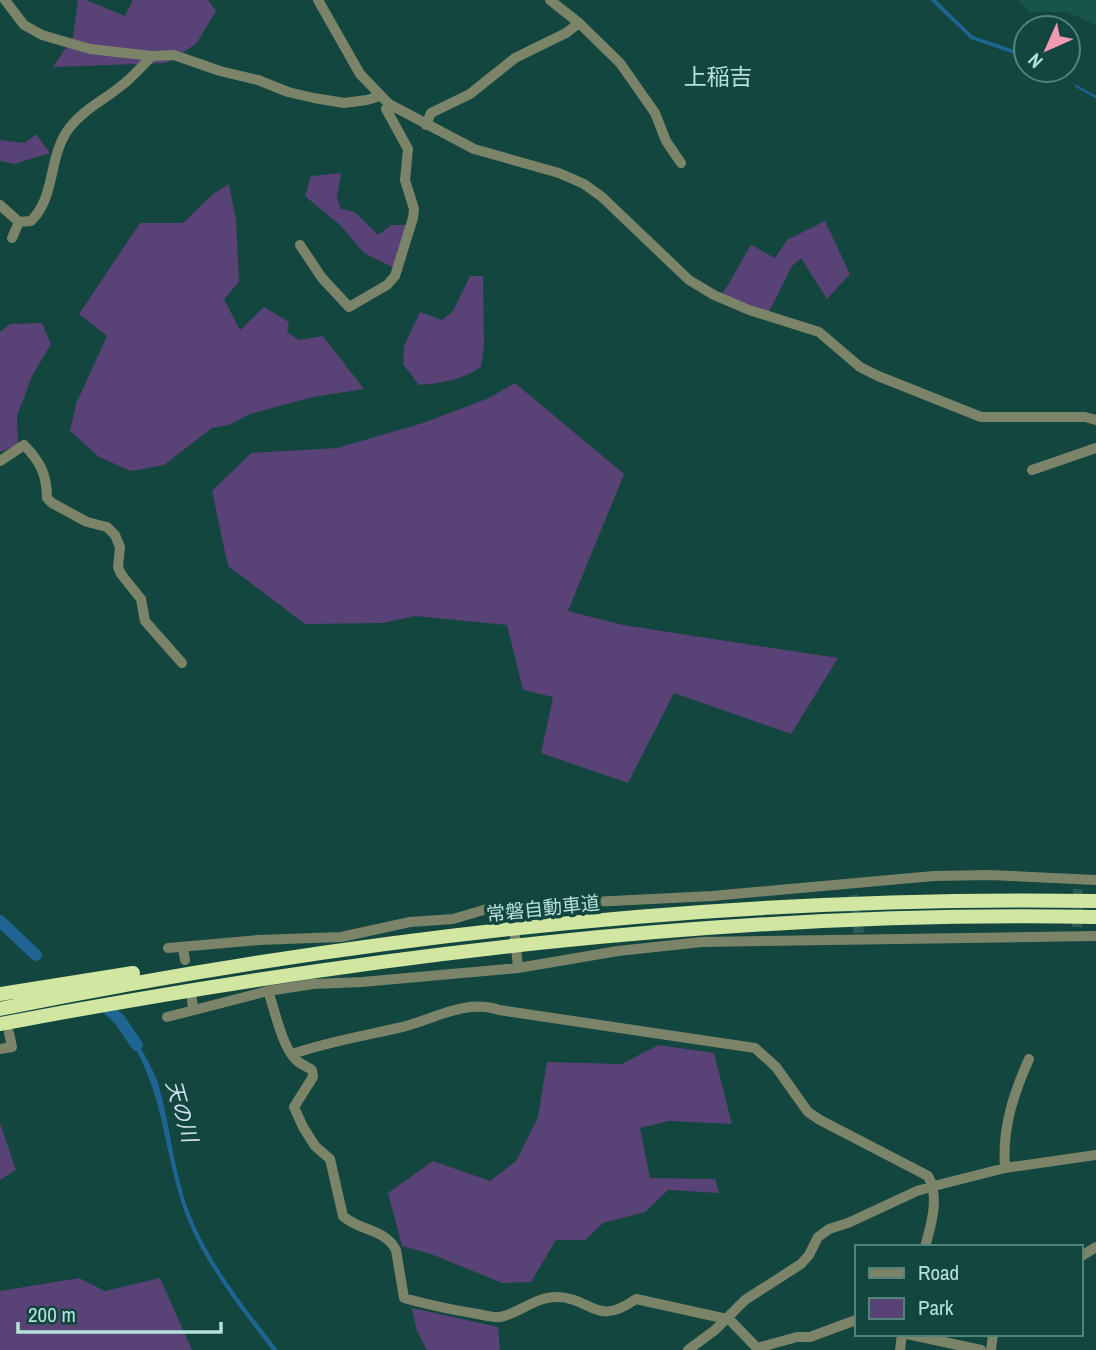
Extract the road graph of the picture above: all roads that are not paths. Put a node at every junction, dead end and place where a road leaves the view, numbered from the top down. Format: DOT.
graph roads {
  1 [pos="5,0"];
  2 [pos="318,0"];
  3 [pos="550,0"];
  4 [pos="579,23"];
  5 [pos="152,56"];
  6 [pos="380,96"];
  7 [pos="389,104"];
  8 [pos="426,125"];
  9 [pos="681,163"];
  10 [pos="0,205"];
  11 [pos="19,222"];
  12 [pos="12,238"];
  13 [pos="300,245"];
  14 [pos="1096,420"];
  15 [pos="1096,448"];
  16 [pos="0,461"];
  17 [pos="1032,470"];
  18 [pos="182,663"];
  19 [pos="1096,880"];
  20 [pos="851,883"];
  21 [pos="853,895"];
  22 [pos="1096,901"];
  23 [pos="512,908"];
  24 [pos="1096,917"];
  25 [pos="1096,936"];
  26 [pos="168,948"];
  27 [pos="183,948"];
  28 [pos="185,960"];
  29 [pos="518,965"];
  30 [pos="58,991"];
  31 [pos="268,991"];
  32 [pos="0,994"];
  33 [pos="192,999"];
  34 [pos="0,1009"];
  35 [pos="194,1010"];
  36 [pos="167,1017"];
  37 [pos="4,1029"];
  38 [pos="0,1049"];
  39 [pos="292,1054"];
  40 [pos="1029,1059"];
  41 [pos="1096,1154"];
  42 [pos="1004,1168"];
  43 [pos="934,1186"];
  44 [pos="926,1245"];
  45 [pos="728,1319"];
  46 [pos="855,1320"];
  47 [pos="914,1336"];
  48 [pos="688,1350"];
  49 [pos="981,1350"];
  1 -- 5 [label="street"];
  2 -- 6 [label="street"];
  3 -- 4 [label="street"];
  4 -- 8 [label="street"];
  4 -- 9 [label="street"];
  5 -- 6 [label="street"];
  5 -- 11 [label="street"];
  6 -- 7 [label="street"];
  7 -- 8 [label="street"];
  7 -- 13 [label="street"];
  8 -- 14 [label="street"];
  10 -- 11 [label="street"];
  11 -- 12 [label="street"];
  15 -- 17 [label="street"];
  16 -- 18 [label="street"];
  19 -- 20 [label="street"];
  20 -- 21 [label="street"];
  20 -- 23 [label="street"];
  22 -- 30 [label="highway, 常磐自動車道"];
  23 -- 27 [label="street"];
  23 -- 29 [label="street"];
  24 -- 37 [label="highway, 常磐自動車道"];
  25 -- 29 [label="street"];
  26 -- 27 [label="street"];
  27 -- 28 [label="street"];
  29 -- 31 [label="street"];
  30 -- 32 [label="highway"];
  30 -- 34 [label="highway, 常磐自動車道"];
  31 -- 35 [label="street"];
  31 -- 39 [label="street"];
  33 -- 35 [label="street"];
  35 -- 36 [label="street"];
  37 -- 38 [label="street"];
  39 -- 43 [label="street"];
  39 -- 45 [label="street"];
  40 -- 42 [label="street"];
  41 -- 42 [label="street"];
  42 -- 43 [label="street"];
  43 -- 44 [label="street"];
  43 -- 45 [label="street"];
  45 -- 46 [label="street"];
  45 -- 48 [label="street"];
  47 -- 49 [label="street"];
}
